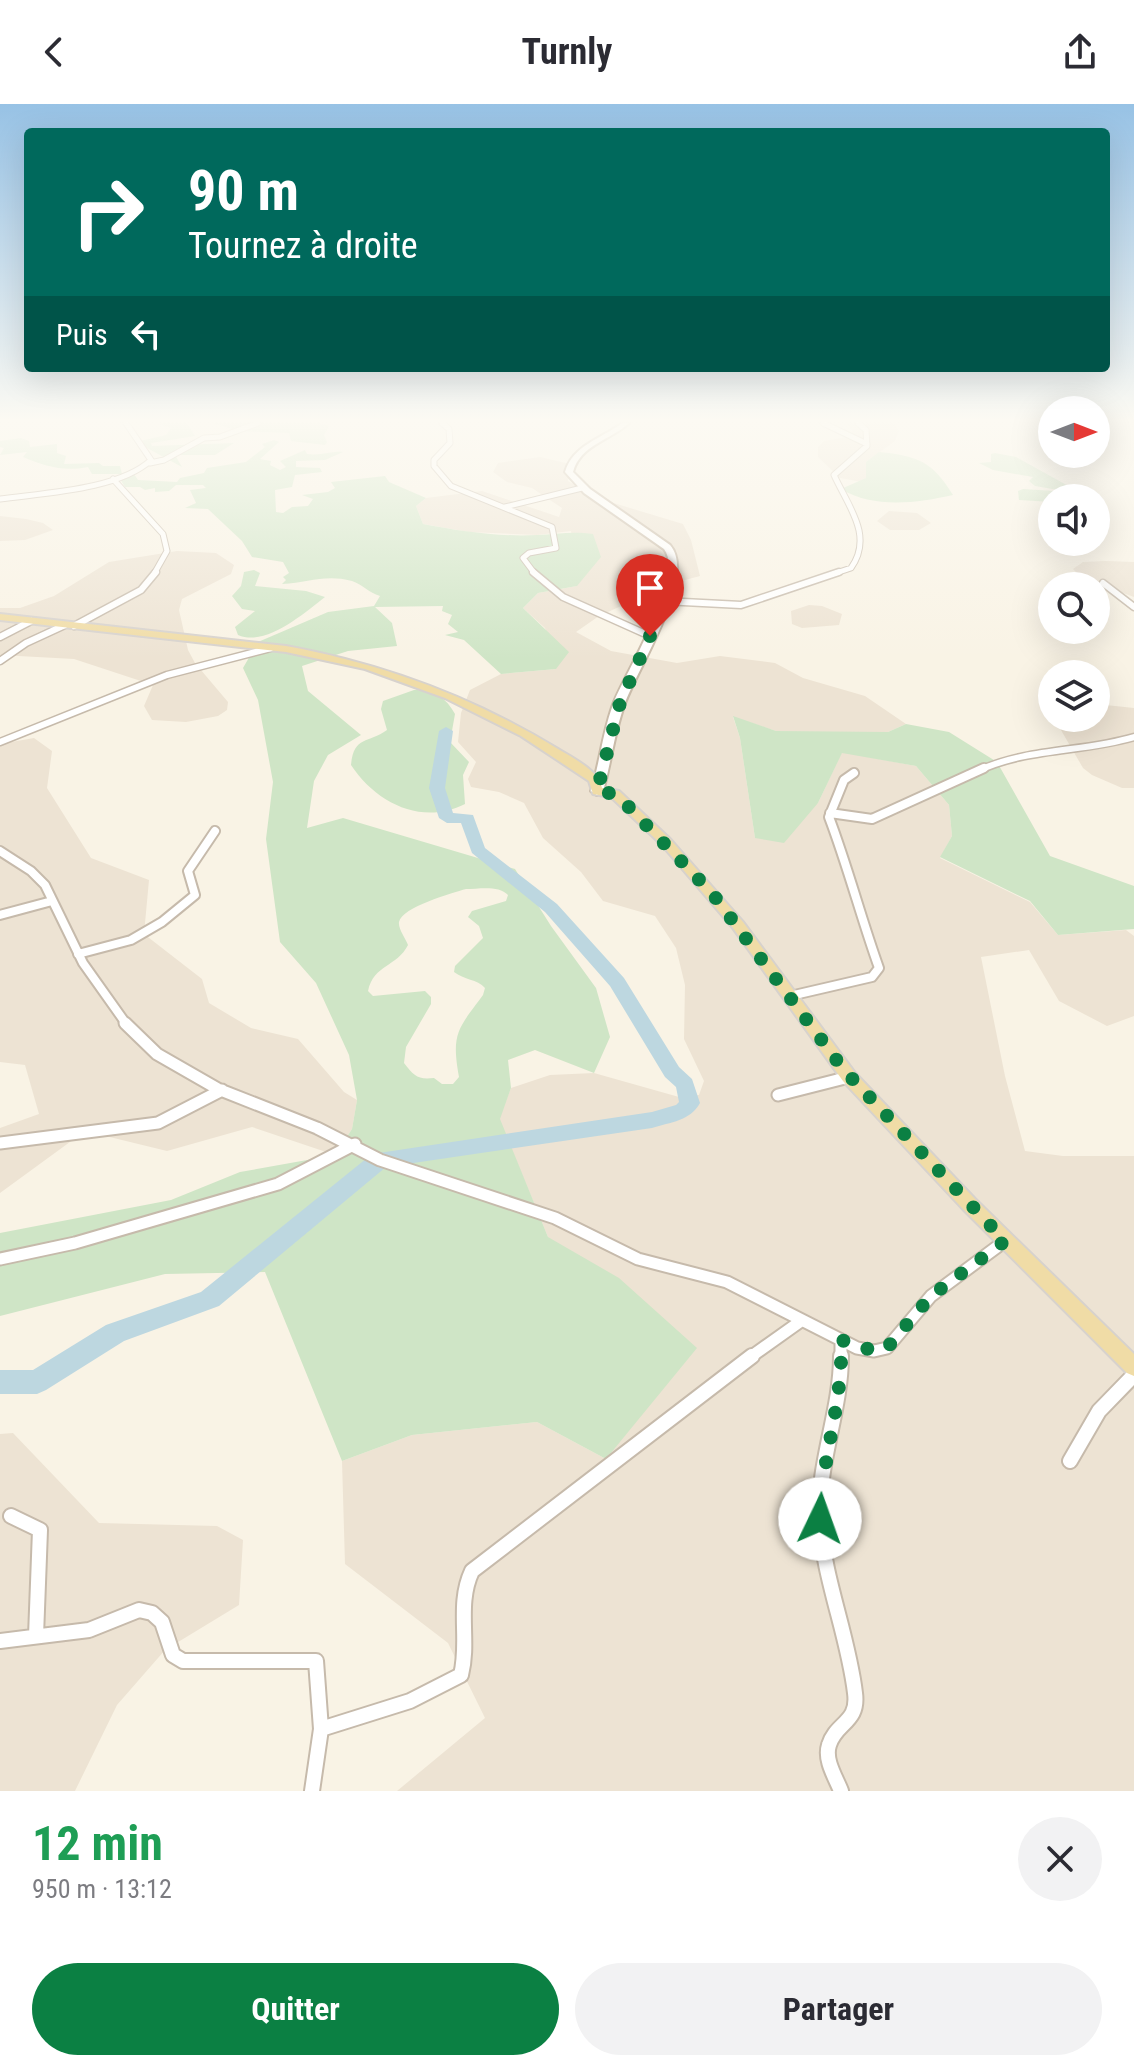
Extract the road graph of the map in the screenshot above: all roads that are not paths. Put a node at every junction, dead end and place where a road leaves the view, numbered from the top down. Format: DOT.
graph roads {
  1 [pos="134,502"];
  2 [pos="491,502"];
  3 [pos="526,502"];
  4 [pos="601,502"];
  5 [pos="848,502"];
  6 [pos="505,507"];
  7 [pos="1110,588"];
  8 [pos="664,601"];
  9 [pos="1134,607"];
  10 [pos="0,617"];
  11 [pos="31,621"];
  12 [pos="69,625"];
  13 [pos="650,636"];
  14 [pos="0,637"];
  15 [pos="271,648"];
  16 [pos="0,661"];
  17 [pos="1134,737"];
  18 [pos="0,742"];
  19 [pos="854,773"];
  20 [pos="597,791"];
  21 [pos="830,813"];
  22 [pos="215,831"];
  23 [pos="0,851"];
  24 [pos="52,901"];
  25 [pos="0,915"];
  26 [pos="78,954"];
  27 [pos="790,996"];
  28 [pos="849,1077"];
  29 [pos="222,1090"];
  30 [pos="778,1095"];
  31 [pos="0,1143"];
  32 [pos="355,1144"];
  33 [pos="1005,1241"];
  34 [pos="0,1259"];
  35 [pos="801,1321"];
  36 [pos="841,1340"];
  37 [pos="1134,1367"];
  38 [pos="1134,1375"];
  39 [pos="1070,1461"];
  40 [pos="11,1516"];
  41 [pos="36,1636"];
  42 [pos="0,1641"];
  43 [pos="321,1729"];
  44 [pos="312,1791"];
  45 [pos="841,1791"];
  1 -- 12 [label="street"];
  2 -- 6 [label="street"];
  3 -- 6 [label="street"];
  4 -- 8 [label="street"];
  5 -- 8 [label="street"];
  6 -- 13 [label="street"];
  7 -- 9 [label="street"];
  8 -- 13 [label="street"];
  10 -- 11 [label="main road"];
  11 -- 12 [label="main road"];
  11 -- 14 [label="street"];
  12 -- 15 [label="main road"];
  12 -- 16 [label="street"];
  13 -- 20 [label="street"];
  15 -- 18 [label="street"];
  15 -- 20 [label="main road"];
  17 -- 21 [label="street"];
  19 -- 21 [label="street"];
  20 -- 27 [label="main road"];
  21 -- 27 [label="street"];
  22 -- 26 [label="street"];
  23 -- 24 [label="street"];
  24 -- 25 [label="street"];
  24 -- 26 [label="street"];
  26 -- 29 [label="street"];
  27 -- 28 [label="main road"];
  28 -- 30 [label="street"];
  28 -- 33 [label="main road"];
  29 -- 31 [label="street"];
  29 -- 32 [label="street"];
  32 -- 34 [label="street"];
  32 -- 35 [label="street"];
  33 -- 36 [label="street"];
  33 -- 37 [label="main road"];
  35 -- 36 [label="street"];
  35 -- 43 [label="street"];
  36 -- 45 [label="street"];
  38 -- 39 [label="street"];
  40 -- 41 [label="street"];
  41 -- 42 [label="street"];
  41 -- 43 [label="street"];
  43 -- 44 [label="street"];
}
